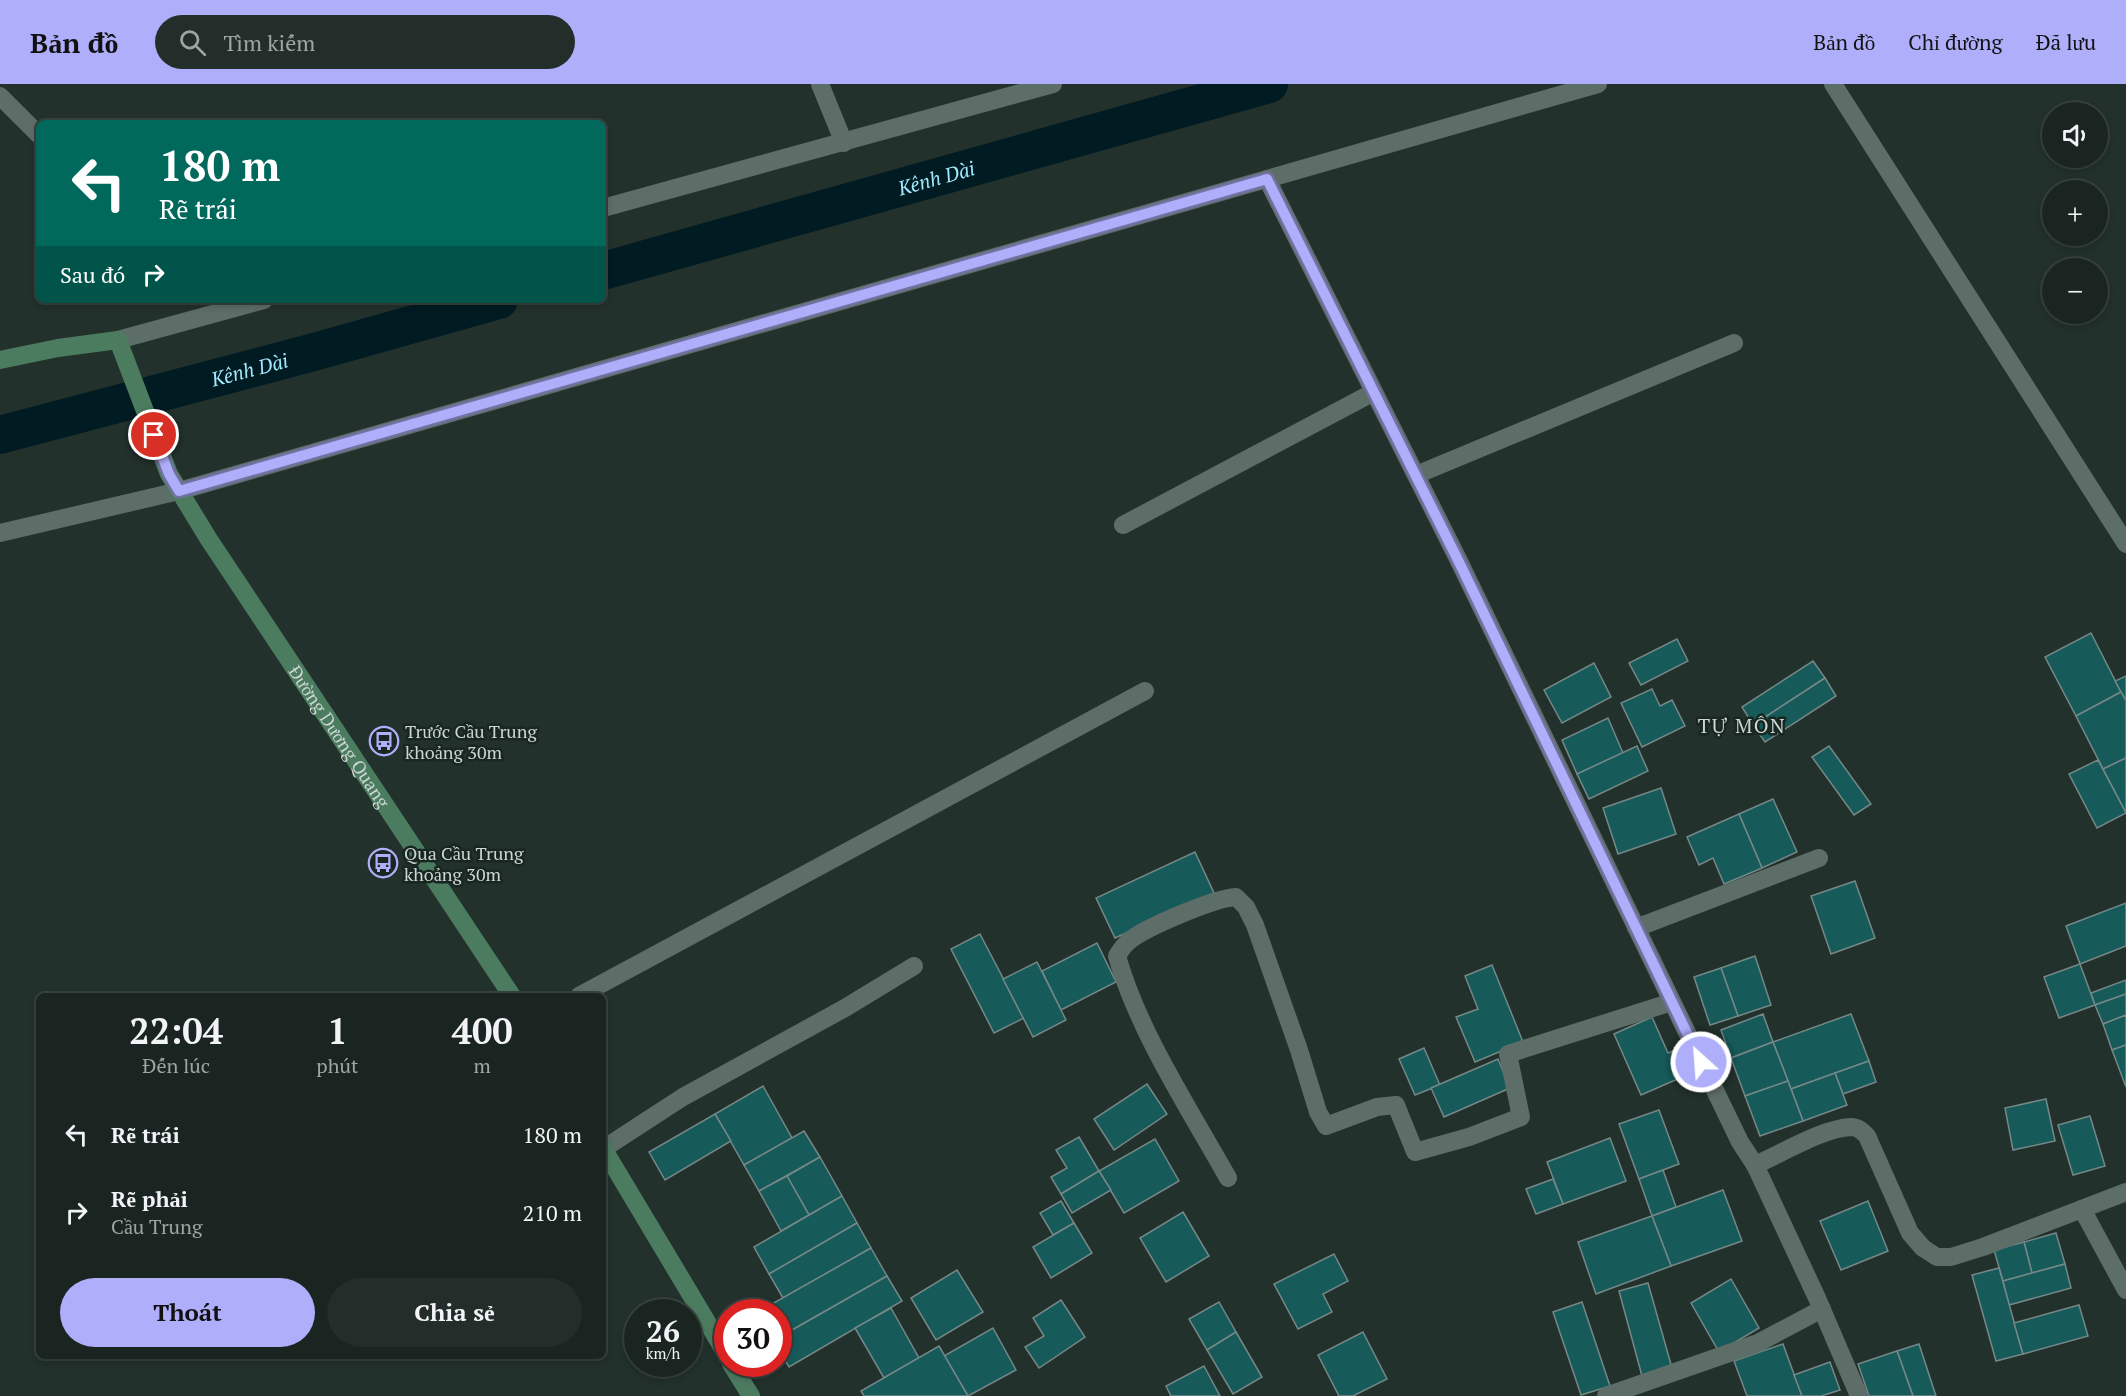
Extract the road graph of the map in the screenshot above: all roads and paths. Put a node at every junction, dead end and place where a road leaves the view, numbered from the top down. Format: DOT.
graph roads {
  1 [pos="820,84"];
  2 [pos="1053,84"];
  3 [pos="1598,84"];
  4 [pos="1833,84"];
  5 [pos="0,96"];
  6 [pos="36,132"];
  7 [pos="844,142"];
  8 [pos="1267,179"];
  9 [pos="606,207"];
  10 [pos="238,303"];
  11 [pos="212,306"];
  12 [pos="1734,342"];
  13 [pos="121,348"];
  14 [pos="0,360"];
  15 [pos="1374,392"];
  16 [pos="1416,475"];
  17 [pos="179,491"];
  18 [pos="1123,525"];
  19 [pos="0,533"];
  20 [pos="2126,544"];
  21 [pos="1146,691"];
  22 [pos="1820,858"];
  23 [pos="1636,928"];
  24 [pos="914,966"];
  25 [pos="510,993"];
  26 [pos="585,993"];
  27 [pos="1672,1002"];
  28 [pos="606,1146"];
  29 [pos="606,1153"];
  30 [pos="1755,1165"];
  31 [pos="1228,1178"];
  32 [pos="2126,1192"];
  33 [pos="2082,1209"];
  34 [pos="2126,1290"];
  35 [pos="1822,1309"];
  36 [pos="714,1334"];
  37 [pos="739,1377"];
  38 [pos="751,1396"];
  39 [pos="1606,1396"];
  40 [pos="1859,1396"];
  1 -- 7 [label="street"];
  2 -- 7 [label="street"];
  3 -- 8 [label="street"];
  4 -- 20 [label="street"];
  5 -- 6 [label="street"];
  7 -- 9 [label="street"];
  8 -- 15 [label="street"];
  8 -- 17 [label="street"];
  10 -- 11 [label="street"];
  11 -- 13 [label="street"];
  12 -- 16 [label="street"];
  13 -- 14 [label="street"];
  13 -- 17 [label="street, Đường Dương Quang"];
  15 -- 16 [label="street"];
  15 -- 18 [label="street"];
  16 -- 23 [label="street"];
  17 -- 19 [label="street"];
  17 -- 25 [label="street, Đường Dương Quang"];
  21 -- 26 [label="street"];
  22 -- 23 [label="street"];
  23 -- 27 [label="street"];
  24 -- 28 [label="street"];
  27 -- 30 [label="street"];
  27 -- 31 [label="street"];
  29 -- 36 [label="street"];
  30 -- 33 [label="street"];
  30 -- 35 [label="street"];
  32 -- 33 [label="street"];
  33 -- 34 [label="street"];
  35 -- 39 [label="street"];
  35 -- 40 [label="street"];
  37 -- 38 [label="street"];
}
